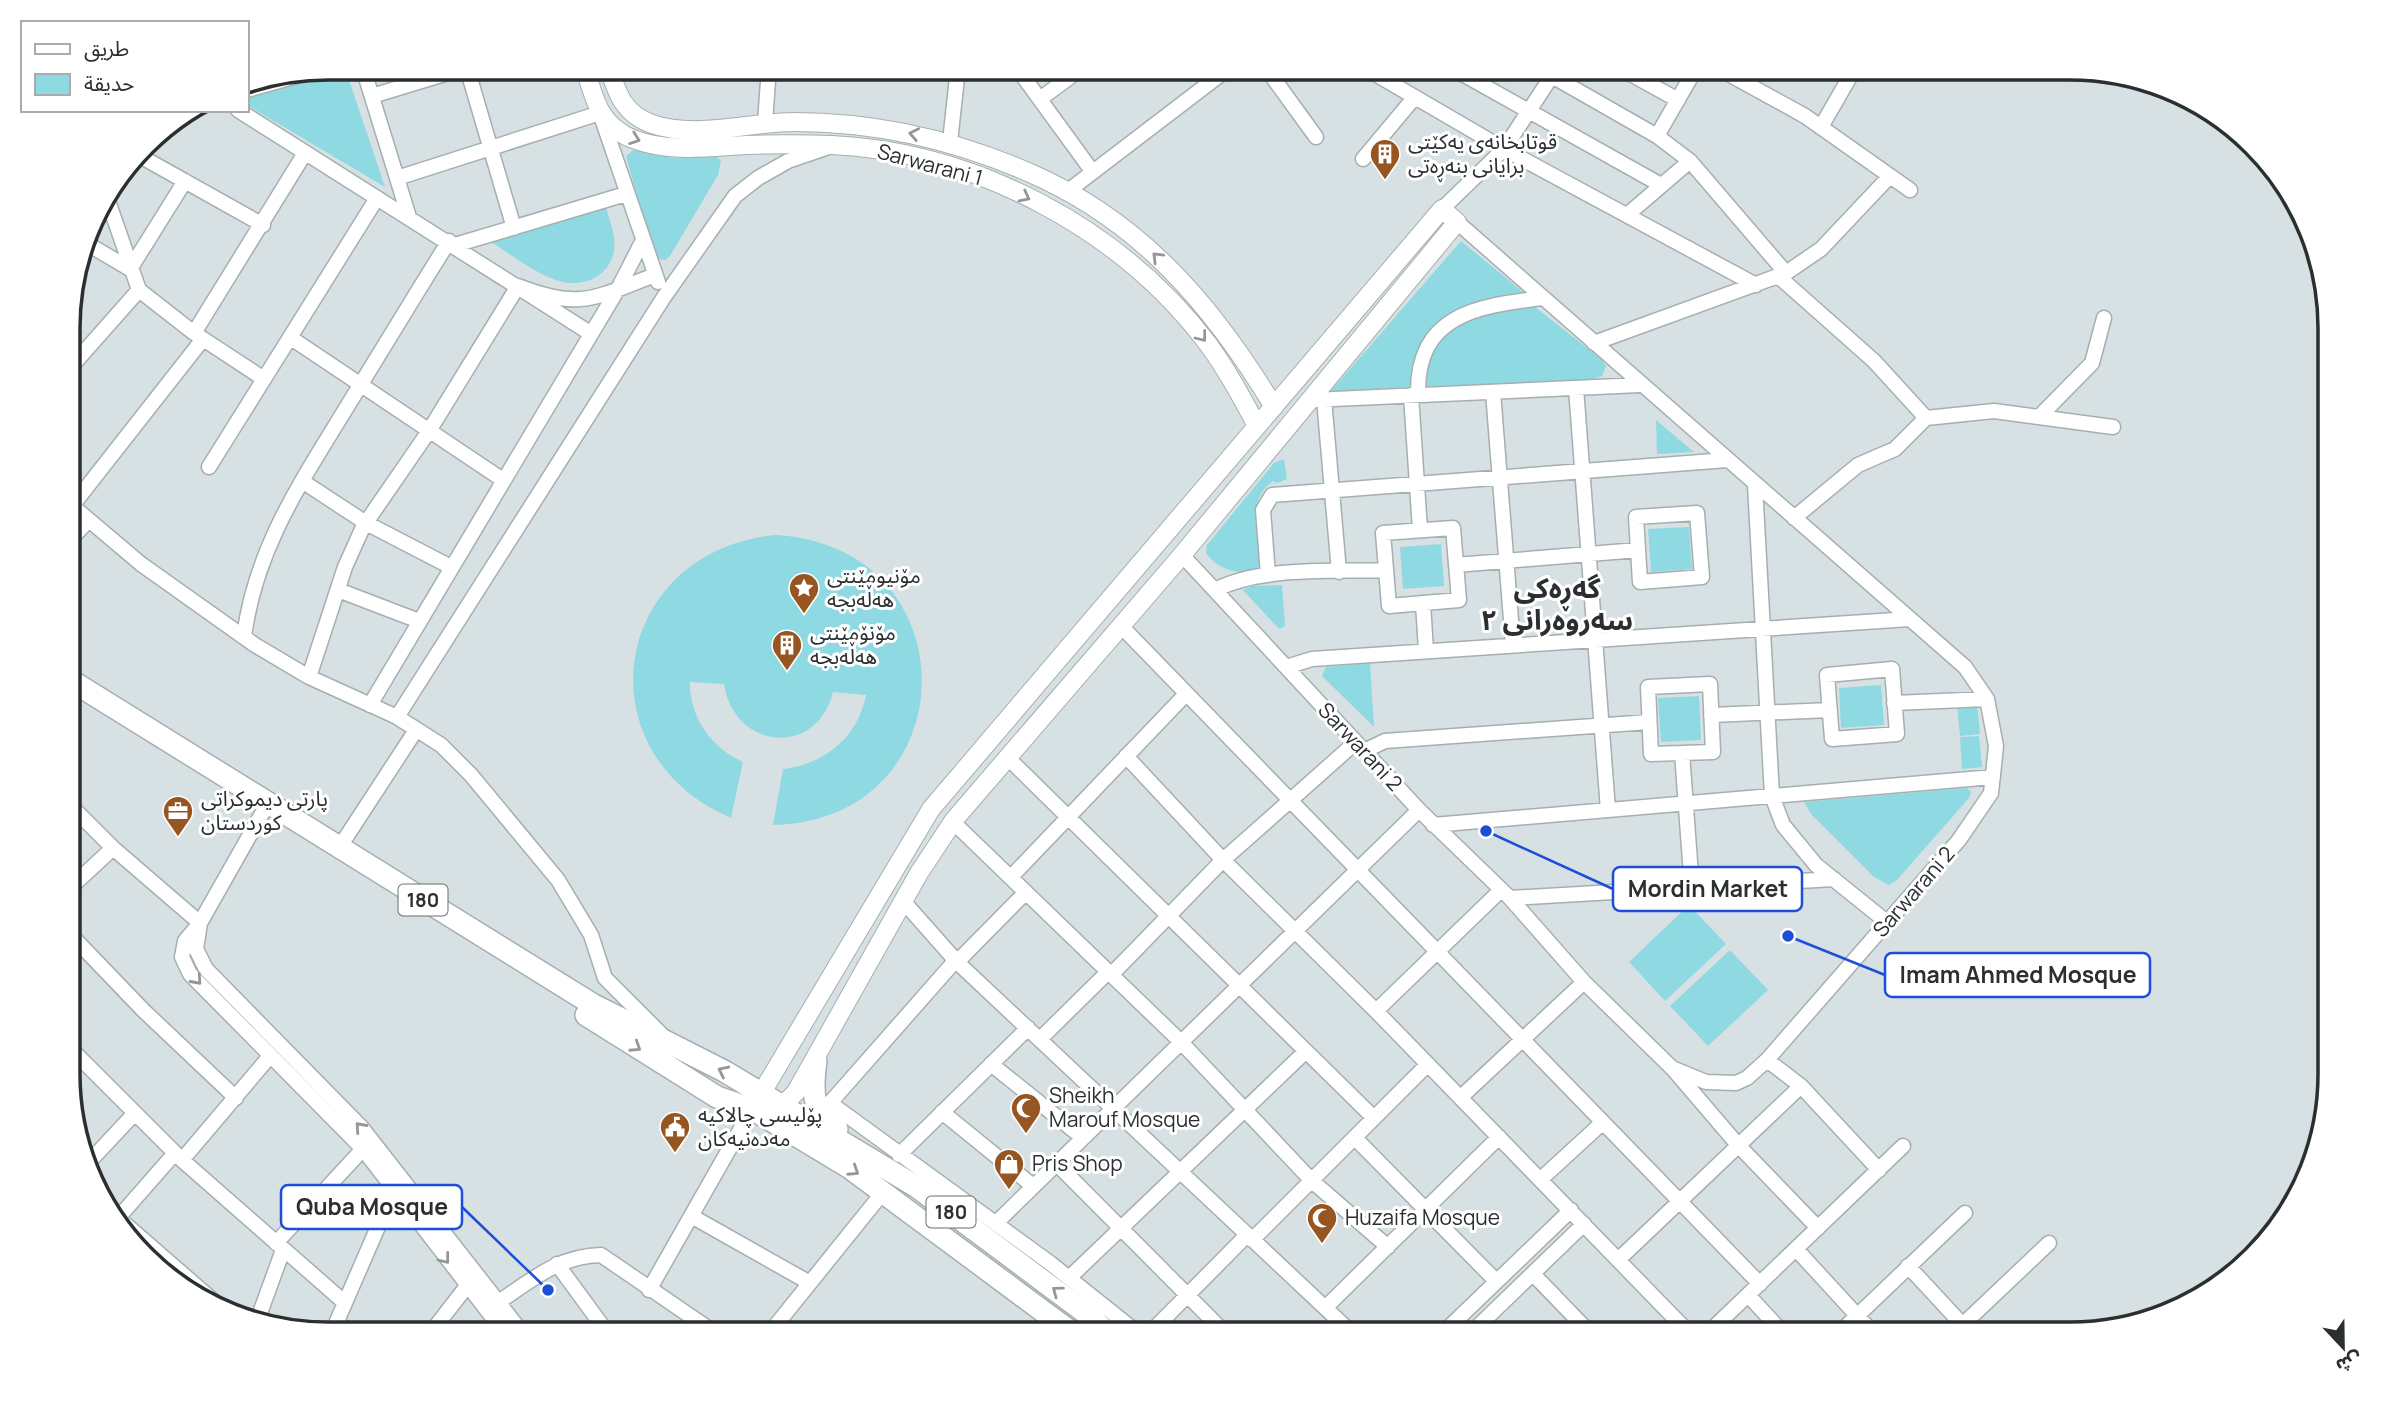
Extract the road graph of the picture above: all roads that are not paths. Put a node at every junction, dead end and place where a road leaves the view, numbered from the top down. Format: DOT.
graph roads {
  1 [pos="367,80"];
  2 [pos="412,80"];
  3 [pos="469,80"];
  4 [pos="589,80"];
  5 [pos="614,80"];
  6 [pos="768,80"];
  7 [pos="957,80"];
  8 [pos="1026,80"];
  9 [pos="1066,80"];
  10 [pos="1212,80"];
  11 [pos="1275,80"];
  12 [pos="1385,80"];
  13 [pos="1473,80"];
  14 [pos="1550,80"];
  15 [pos="1568,80"];
  16 [pos="1642,80"];
  17 [pos="1689,80"];
  18 [pos="1739,80"];
  19 [pos="1848,80"];
  20 [pos="372,96"];
  21 [pos="1415,98"];
  22 [pos="1040,99"];
  23 [pos="1678,100"];
  24 [pos="241,112"];
  25 [pos="1528,112"];
  26 [pos="600,113"];
  27 [pos="765,122"];
  28 [pos="1821,127"];
  29 [pos="1657,136"];
  30 [pos="1316,137"];
  31 [pos="950,142"];
  32 [pos="834,145"];
  33 [pos="489,148"];
  34 [pos="1504,149"];
  35 [pos="305,153"];
  36 [pos="1363,159"];
  37 [pos="147,160"];
  38 [pos="998,160"];
  39 [pos="1690,161"];
  40 [pos="1092,171"];
  41 [pos="1889,177"];
  42 [pos="397,178"];
  43 [pos="185,181"];
  44 [pos="991,181"];
  45 [pos="1661,185"];
  46 [pos="1910,190"];
  47 [pos="1068,191"];
  48 [pos="626,194"];
  49 [pos="377,198"];
  50 [pos="1442,209"];
  51 [pos="111,210"];
  52 [pos="1627,215"];
  53 [pos="409,217"];
  54 [pos="1457,222"];
  55 [pos="263,225"];
  56 [pos="514,228"];
  57 [pos="642,242"];
  58 [pos="452,243"];
  59 [pos="94,248"];
  60 [pos="130,269"];
  61 [pos="655,275"];
  62 [pos="1782,275"];
  63 [pos="1756,285"];
  64 [pos="519,286"];
  65 [pos="618,289"];
  66 [pos="139,290"];
  67 [pos="664,297"];
  68 [pos="1542,298"];
  69 [pos="2104,318"];
  70 [pos="590,333"];
  71 [pos="198,336"];
  72 [pos="291,338"];
  73 [pos="1594,343"];
  74 [pos="80,357"];
  75 [pos="264,379"];
  76 [pos="360,385"];
  77 [pos="1640,385"];
  78 [pos="1576,388"];
  79 [pos="1493,392"];
  80 [pos="1414,395"];
  81 [pos="1318,399"];
  82 [pos="1274,407"];
  83 [pos="2039,417"];
  84 [pos="1926,418"];
  85 [pos="1258,426"];
  86 [pos="2113,428"];
  87 [pos="429,431"];
  88 [pos="1727,460"];
  89 [pos="209,467"];
  90 [pos="1583,471"];
  91 [pos="1500,478"];
  92 [pos="503,480"];
  93 [pos="302,481"];
  94 [pos="1417,484"];
  95 [pos="1755,485"];
  96 [pos="1332,490"];
  97 [pos="80,493"];
  98 [pos="80,512"];
  99 [pos="1794,518"];
  100 [pos="89,520"];
  101 [pos="366,523"];
  102 [pos="80,529"];
  103 [pos="1420,530"];
  104 [pos="1638,550"];
  105 [pos="1589,553"];
  106 [pos="1182,555"];
  107 [pos="1507,561"];
  108 [pos="1456,565"];
  109 [pos="451,567"];
  110 [pos="1386,570"];
  111 [pos="1339,572"];
  112 [pos="1268,575"];
  113 [pos="338,590"];
  114 [pos="1215,590"];
  115 [pos="1423,603"];
  116 [pos="1910,619"];
  117 [pos="419,621"];
  118 [pos="1121,626"];
  119 [pos="1763,627"];
  120 [pos="244,636"];
  121 [pos="1595,640"];
  122 [pos="1513,645"];
  123 [pos="1426,651"];
  124 [pos="1286,667"];
  125 [pos="309,677"];
  126 [pos="80,687"];
  127 [pos="1186,694"];
  128 [pos="80,695"];
  129 [pos="1987,699"];
  130 [pos="1894,704"];
  131 [pos="370,705"];
  132 [pos="1830,710"];
  133 [pos="1013,713"];
  134 [pos="1768,713"];
  135 [pos="1711,715"];
  136 [pos="397,717"];
  137 [pos="1649,722"];
  138 [pos="1601,725"];
  139 [pos="416,730"];
  140 [pos="1031,730"];
  141 [pos="1360,746"];
  142 [pos="1682,753"];
  143 [pos="1126,756"];
  144 [pos="1008,758"];
  145 [pos="1993,777"];
  146 [pos="1772,796"];
  147 [pos="1289,802"];
  148 [pos="1686,803"];
  149 [pos="265,807"];
  150 [pos="1419,810"];
  151 [pos="1608,810"];
  152 [pos="80,815"];
  153 [pos="1067,816"];
  154 [pos="953,822"];
  155 [pos="1433,825"];
  156 [pos="113,848"];
  157 [pos="345,855"];
  158 [pos="1223,860"];
  159 [pos="1356,871"];
  160 [pos="1010,877"];
  161 [pos="80,879"];
  162 [pos="1834,879"];
  163 [pos="1692,889"];
  164 [pos="1026,892"];
  165 [pos="1506,894"];
  166 [pos="903,901"];
  167 [pos="1166,917"];
  168 [pos="200,923"];
  169 [pos="1888,923"];
  170 [pos="1296,929"];
  171 [pos="80,944"];
  172 [pos="1436,953"];
  173 [pos="956,961"];
  174 [pos="1109,974"];
  175 [pos="1584,982"];
  176 [pos="1237,986"];
  177 [pos="1376,1011"];
  178 [pos="1028,1028"];
  179 [pos="1040,1039"];
  180 [pos="1521,1039"];
  181 [pos="1180,1041"];
  182 [pos="677,1048"];
  183 [pos="1305,1052"];
  184 [pos="271,1056"];
  185 [pos="80,1058"];
  186 [pos="1767,1060"];
  187 [pos="816,1061"];
  188 [pos="991,1064"];
  189 [pos="1428,1064"];
  190 [pos="1672,1068"];
  191 [pos="1801,1086"];
  192 [pos="1461,1097"];
  193 [pos="236,1098"];
  194 [pos="782,1106"];
  195 [pos="1113,1106"];
  196 [pos="754,1107"];
  197 [pos="1244,1109"];
  198 [pos="942,1112"];
  199 [pos="134,1114"];
  200 [pos="1374,1118"];
  201 [pos="1602,1123"];
  202 [pos="1082,1137"];
  203 [pos="1500,1137"];
  204 [pos="1355,1138"];
  205 [pos="1738,1145"];
  206 [pos="1903,1146"];
  207 [pos="363,1149"];
  208 [pos="899,1155"];
  209 [pos="95,1156"];
  210 [pos="178,1156"];
  211 [pos="1056,1163"];
  212 [pos="1879,1170"];
  213 [pos="1181,1172"];
  214 [pos="900,1177"];
  215 [pos="1541,1180"];
  216 [pos="1312,1181"];
  217 [pos="1033,1186"];
  218 [pos="394,1190"];
  219 [pos="884,1191"];
  220 [pos="1679,1201"];
  221 [pos="120,1208"];
  222 [pos="1571,1210"];
  223 [pos="1427,1211"];
  224 [pos="1965,1213"];
  225 [pos="693,1217"];
  226 [pos="424,1221"];
  227 [pos="996,1223"];
  228 [pos="1584,1224"];
  229 [pos="1120,1228"];
  230 [pos="1818,1228"];
  231 [pos="1250,1238"];
  232 [pos="2049,1243"];
  233 [pos="279,1247"];
  234 [pos="1388,1247"];
  235 [pos="1796,1249"];
  236 [pos="1619,1259"];
  237 [pos="557,1264"];
  238 [pos="1908,1266"];
  239 [pos="1533,1274"];
  240 [pos="1069,1278"];
  241 [pos="1496,1281"];
  242 [pos="810,1283"];
  243 [pos="1760,1284"];
  244 [pos="467,1286"];
  245 [pos="649,1290"];
  246 [pos="1748,1295"];
  247 [pos="1187,1296"];
  248 [pos="344,1302"];
  249 [pos="497,1303"];
  250 [pos="1326,1307"];
  251 [pos="260,1312"];
  252 [pos="1855,1317"];
  253 [pos="337,1322"];
  254 [pos="439,1322"];
  255 [pos="496,1322"];
  256 [pos="513,1322"];
  257 [pos="599,1322"];
  258 [pos="698,1322"];
  259 [pos="778,1322"];
  260 [pos="1058,1322"];
  261 [pos="1094,1322"];
  262 [pos="1123,1322"];
  263 [pos="1162,1322"];
  264 [pos="1213,1322"];
  265 [pos="1341,1322"];
  266 [pos="1454,1322"];
  267 [pos="1492,1322"];
  268 [pos="1579,1322"];
  269 [pos="1679,1322"];
  270 [pos="1720,1322"];
  271 [pos="1773,1322"];
  272 [pos="1850,1322"];
  273 [pos="1861,1322"];
  274 [pos="1955,1322"];
  275 [pos="1971,1322"];
  1 -- 20 [label="street"];
  2 -- 20 [label="street"];
  3 -- 33 [label="street"];
  4 -- 26 [label="main road"];
  5 -- 27 [label="main road"];
  6 -- 27 [label="street"];
  7 -- 31 [label="street"];
  8 -- 22 [label="street"];
  9 -- 22 [label="street"];
  10 -- 40 [label="street"];
  11 -- 30 [label="street"];
  12 -- 21 [label="street"];
  13 -- 25 [label="street"];
  14 -- 25 [label="street"];
  15 -- 29 [label="street"];
  16 -- 23 [label="street"];
  17 -- 23 [label="street"];
  18 -- 28 [label="street"];
  19 -- 28 [label="street"];
  20 -- 42 [label="street"];
  21 -- 34 [label="street"];
  21 -- 36 [label="street"];
  22 -- 40 [label="street"];
  23 -- 29 [label="street"];
  24 -- 35 [label="street"];
  25 -- 34 [label="street"];
  25 -- 45 [label="street"];
  26 -- 32 [label="main road, Sarwarani 1, one-way"];
  26 -- 33 [label="street"];
  26 -- 48 [label="street"];
  31 -- 27 [label="main road, one-way"];
  28 -- 41 [label="street"];
  29 -- 39 [label="street"];
  31 -- 38 [label="main road"];
  32 -- 44 [label="main road, Sarwarani 1"];
  32 -- 67 [label="street"];
  33 -- 42 [label="street"];
  33 -- 56 [label="street"];
  34 -- 50 [label="street"];
  34 -- 52 [label="street"];
  35 -- 49 [label="street"];
  35 -- 55 [label="street"];
  37 -- 43 [label="street"];
  38 -- 44 [label="main road"];
  38 -- 47 [label="main road"];
  39 -- 45 [label="street"];
  39 -- 62 [label="street"];
  40 -- 47 [label="street"];
  41 -- 46 [label="street"];
  41 -- 62 [label="street"];
  42 -- 53 [label="street"];
  43 -- 55 [label="street"];
  43 -- 60 [label="street"];
  44 -- 85 [label="main road, Sarwarani 1, one-way"];
  45 -- 52 [label="street"];
  82 -- 47 [label="main road, one-way"];
  48 -- 56 [label="street"];
  48 -- 57 [label="street"];
  49 -- 53 [label="street"];
  49 -- 72 [label="street"];
  50 -- 54 [label="main road, Sarwarani 2"];
  50 -- 82 [label="main road"];
  51 -- 60 [label="street"];
  52 -- 63 [label="street"];
  53 -- 58 [label="street"];
  54 -- 68 [label="street, Sarwarani 2"];
  54 -- 81 [label="main road"];
  55 -- 71 [label="street"];
  56 -- 58 [label="street"];
  57 -- 61 [label="street"];
  57 -- 65 [label="street"];
  58 -- 64 [label="street"];
  58 -- 76 [label="street"];
  59 -- 60 [label="street"];
  60 -- 66 [label="street"];
  61 -- 65 [label="street"];
  61 -- 67 [label="street"];
  62 -- 63 [label="street"];
  62 -- 84 [label="street"];
  63 -- 73 [label="street"];
  64 -- 65 [label="street"];
  64 -- 70 [label="street"];
  64 -- 87 [label="street"];
  65 -- 70 [label="street"];
  66 -- 71 [label="street"];
  66 -- 74 [label="street"];
  67 -- 136 [label="street"];
  68 -- 73 [label="street, Sarwarani 2"];
  68 -- 80 [label="street"];
  69 -- 83 [label="street"];
  70 -- 92 [label="street"];
  71 -- 75 [label="street"];
  71 -- 97 [label="street"];
  72 -- 75 [label="street"];
  72 -- 76 [label="street"];
  73 -- 77 [label="street, Sarwarani 2"];
  75 -- 89 [label="street"];
  76 -- 87 [label="street"];
  76 -- 93 [label="street"];
  77 -- 78 [label="street"];
  77 -- 88 [label="street, Sarwarani 2"];
  78 -- 79 [label="street"];
  78 -- 90 [label="street"];
  79 -- 80 [label="street"];
  79 -- 91 [label="street"];
  80 -- 81 [label="street"];
  80 -- 94 [label="street"];
  81 -- 96 [label="street"];
  81 -- 106 [label="main road"];
  82 -- 85 [label="main road"];
  83 -- 84 [label="street"];
  83 -- 86 [label="street"];
  84 -- 99 [label="street"];
  85 -- 133 [label="main road"];
  87 -- 92 [label="street"];
  87 -- 101 [label="street"];
  88 -- 90 [label="street"];
  88 -- 95 [label="street, Sarwarani 2"];
  90 -- 91 [label="street"];
  90 -- 105 [label="street"];
  91 -- 94 [label="street"];
  91 -- 107 [label="street"];
  92 -- 109 [label="street"];
  93 -- 101 [label="street"];
  93 -- 120 [label="street"];
  94 -- 96 [label="street"];
  94 -- 103 [label="street"];
  95 -- 99 [label="street, Sarwarani 2"];
  95 -- 119 [label="street"];
  96 -- 111 [label="street"];
  96 -- 112 [label="street"];
  98 -- 100 [label="street"];
  99 -- 116 [label="street, Sarwarani 2"];
  100 -- 102 [label="street"];
  100 -- 120 [label="street"];
  101 -- 109 [label="street"];
  101 -- 113 [label="street"];
  103 -- 108 [label="street"];
  103 -- 110 [label="street"];
  104 -- 104 [label="street"];
  104 -- 105 [label="street"];
  105 -- 107 [label="street"];
  105 -- 121 [label="street"];
  106 -- 114 [label="street, Sarwarani 2"];
  106 -- 118 [label="main road"];
  107 -- 108 [label="street"];
  107 -- 122 [label="street"];
  108 -- 115 [label="street"];
  109 -- 117 [label="street"];
  110 -- 111 [label="street"];
  110 -- 115 [label="street"];
  111 -- 112 [label="street"];
  112 -- 114 [label="street"];
  113 -- 117 [label="street"];
  113 -- 125 [label="street"];
  114 -- 124 [label="street, Sarwarani 2"];
  115 -- 123 [label="street"];
  116 -- 119 [label="street"];
  116 -- 129 [label="street, Sarwarani 2"];
  117 -- 131 [label="street"];
  118 -- 127 [label="street"];
  118 -- 140 [label="main road"];
  119 -- 121 [label="street"];
  119 -- 134 [label="street"];
  120 -- 125 [label="street"];
  121 -- 122 [label="street"];
  121 -- 138 [label="street"];
  122 -- 123 [label="street"];
  123 -- 124 [label="street"];
  124 -- 141 [label="street, Sarwarani 2"];
  125 -- 131 [label="street"];
  126 -- 149 [label="highway, 180"];
  127 -- 143 [label="street"];
  127 -- 147 [label="street"];
  128 -- 149 [label="highway, 180"];
  129 -- 130 [label="street"];
  129 -- 145 [label="street, Sarwarani 2"];
  130 -- 132 [label="street"];
  130 -- 132 [label="street"];
  131 -- 136 [label="street"];
  132 -- 134 [label="street"];
  133 -- 140 [label="main road"];
  133 -- 196 [label="main road"];
  134 -- 135 [label="street"];
  134 -- 146 [label="street"];
  135 -- 137 [label="street"];
  135 -- 142 [label="street"];
  136 -- 139 [label="street"];
  137 -- 138 [label="street"];
  137 -- 142 [label="street"];
  138 -- 141 [label="street"];
  138 -- 151 [label="street"];
  139 -- 157 [label="street"];
  139 -- 182 [label="street"];
  140 -- 144 [label="main road"];
  141 -- 147 [label="street"];
  141 -- 150 [label="street, Sarwarani 2"];
  142 -- 148 [label="street"];
  143 -- 153 [label="street"];
  143 -- 158 [label="street"];
  144 -- 153 [label="street"];
  144 -- 154 [label="main road"];
  145 -- 146 [label="street"];
  145 -- 169 [label="street, Sarwarani 2"];
  146 -- 148 [label="street"];
  146 -- 162 [label="street"];
  147 -- 158 [label="street"];
  147 -- 159 [label="street"];
  148 -- 151 [label="street"];
  148 -- 163 [label="street"];
  149 -- 157 [label="highway, 180"];
  149 -- 168 [label="street"];
  150 -- 155 [label="street, Sarwarani 2"];
  150 -- 159 [label="street"];
  151 -- 155 [label="street"];
  152 -- 156 [label="street"];
  153 -- 160 [label="street"];
  153 -- 167 [label="street"];
  154 -- 160 [label="street"];
  154 -- 166 [label="main road"];
  155 -- 165 [label="street, Sarwarani 2"];
  156 -- 161 [label="street"];
  156 -- 168 [label="street"];
  157 -- 182 [label="highway, 180"];
  157 -- 196 [label="highway, 180, one-way"];
  158 -- 167 [label="street"];
  158 -- 170 [label="street"];
  159 -- 170 [label="street"];
  159 -- 172 [label="street"];
  160 -- 164 [label="street"];
  162 -- 163 [label="street"];
  162 -- 169 [label="street"];
  163 -- 165 [label="street"];
  164 -- 173 [label="street"];
  164 -- 174 [label="street"];
  165 -- 172 [label="street"];
  165 -- 175 [label="street, Sarwarani 2"];
  166 -- 173 [label="street"];
  166 -- 187 [label="main road"];
  167 -- 174 [label="street"];
  167 -- 176 [label="street"];
  168 -- 184 [label="street, one-way"];
  226 -- 168 [label="street, one-way"];
  169 -- 186 [label="street, Sarwarani 2"];
  170 -- 176 [label="street"];
  170 -- 177 [label="street"];
  171 -- 193 [label="street"];
  172 -- 177 [label="street"];
  172 -- 180 [label="street"];
  173 -- 178 [label="street"];
  173 -- 208 [label="street"];
  174 -- 179 [label="street"];
  174 -- 181 [label="street"];
  175 -- 180 [label="street"];
  175 -- 190 [label="street, Sarwarani 2"];
  176 -- 181 [label="street"];
  176 -- 183 [label="street"];
  177 -- 189 [label="street"];
  178 -- 179 [label="street"];
  178 -- 188 [label="street"];
  179 -- 195 [label="street"];
  180 -- 192 [label="street"];
  180 -- 201 [label="street"];
  181 -- 195 [label="street"];
  181 -- 197 [label="street"];
  196 -- 182 [label="highway, 180, one-way"];
  183 -- 197 [label="street"];
  183 -- 200 [label="street"];
  184 -- 193 [label="street"];
  184 -- 207 [label="street"];
  185 -- 199 [label="street"];
  186 -- 190 [label="street, Sarwarani 2"];
  186 -- 191 [label="street"];
  187 -- 194 [label="main road"];
  187 -- 214 [label="highway"];
  188 -- 198 [label="street"];
  188 -- 202 [label="street"];
  189 -- 192 [label="street"];
  189 -- 200 [label="street"];
  190 -- 205 [label="street"];
  191 -- 205 [label="street"];
  191 -- 212 [label="street"];
  192 -- 203 [label="street"];
  193 -- 210 [label="street"];
  194 -- 196 [label="highway, 180"];
  194 -- 214 [label="highway, 180"];
  195 -- 202 [label="street"];
  195 -- 213 [label="street"];
  196 -- 219 [label="highway, 180, one-way"];
  196 -- 225 [label="street"];
  197 -- 213 [label="street"];
  197 -- 216 [label="street"];
  198 -- 208 [label="street"];
  198 -- 217 [label="street"];
  199 -- 209 [label="street"];
  199 -- 210 [label="street"];
  200 -- 204 [label="street"];
  201 -- 215 [label="street"];
  201 -- 220 [label="street"];
  202 -- 211 [label="street"];
  203 -- 215 [label="street"];
  203 -- 223 [label="street"];
  204 -- 216 [label="street"];
  204 -- 223 [label="street"];
  205 -- 220 [label="street"];
  205 -- 230 [label="street"];
  206 -- 212 [label="street"];
  207 -- 218 [label="street"];
  207 -- 233 [label="street"];
  208 -- 227 [label="street"];
  210 -- 221 [label="street"];
  210 -- 233 [label="street"];
  211 -- 217 [label="street"];
  211 -- 229 [label="street"];
  212 -- 230 [label="street"];
  213 -- 229 [label="street"];
  213 -- 231 [label="street"];
  261 -- 214 [label="highway, 180, one-way"];
  215 -- 222 [label="street"];
  216 -- 231 [label="street"];
  216 -- 234 [label="street"];
  217 -- 227 [label="street"];
  218 -- 226 [label="street"];
  218 -- 248 [label="street"];
  219 -- 242 [label="street"];
  219 -- 260 [label="highway, 180"];
  220 -- 236 [label="street"];
  220 -- 243 [label="street"];
  222 -- 228 [label="street"];
  222 -- 241 [label="street"];
  223 -- 234 [label="street"];
  223 -- 241 [label="street"];
  224 -- 238 [label="street"];
  225 -- 242 [label="street"];
  225 -- 245 [label="street"];
  226 -- 244 [label="street, one-way"];
  226 -- 249 [label="street"];
  227 -- 240 [label="street"];
  228 -- 236 [label="street"];
  228 -- 239 [label="street"];
  229 -- 240 [label="street"];
  229 -- 247 [label="street"];
  230 -- 235 [label="street"];
  231 -- 247 [label="street"];
  231 -- 250 [label="street"];
  232 -- 275 [label="street"];
  233 -- 248 [label="street"];
  233 -- 251 [label="street"];
  234 -- 250 [label="street"];
  235 -- 243 [label="street"];
  235 -- 252 [label="street"];
  236 -- 269 [label="street"];
  237 -- 245 [label="street"];
  237 -- 249 [label="street"];
  237 -- 257 [label="street"];
  238 -- 252 [label="street"];
  238 -- 274 [label="street"];
  239 -- 267 [label="street"];
  239 -- 268 [label="street"];
  240 -- 262 [label="street"];
  241 -- 266 [label="street"];
  242 -- 259 [label="street"];
  243 -- 246 [label="street"];
  244 -- 254 [label="street"];
  244 -- 255 [label="street"];
  245 -- 258 [label="street"];
  246 -- 270 [label="street"];
  246 -- 271 [label="street"];
  247 -- 263 [label="street"];
  247 -- 264 [label="street"];
  248 -- 253 [label="street"];
  249 -- 256 [label="street"];
  250 -- 265 [label="street"];
  252 -- 272 [label="street"];
  252 -- 273 [label="street"];
}
